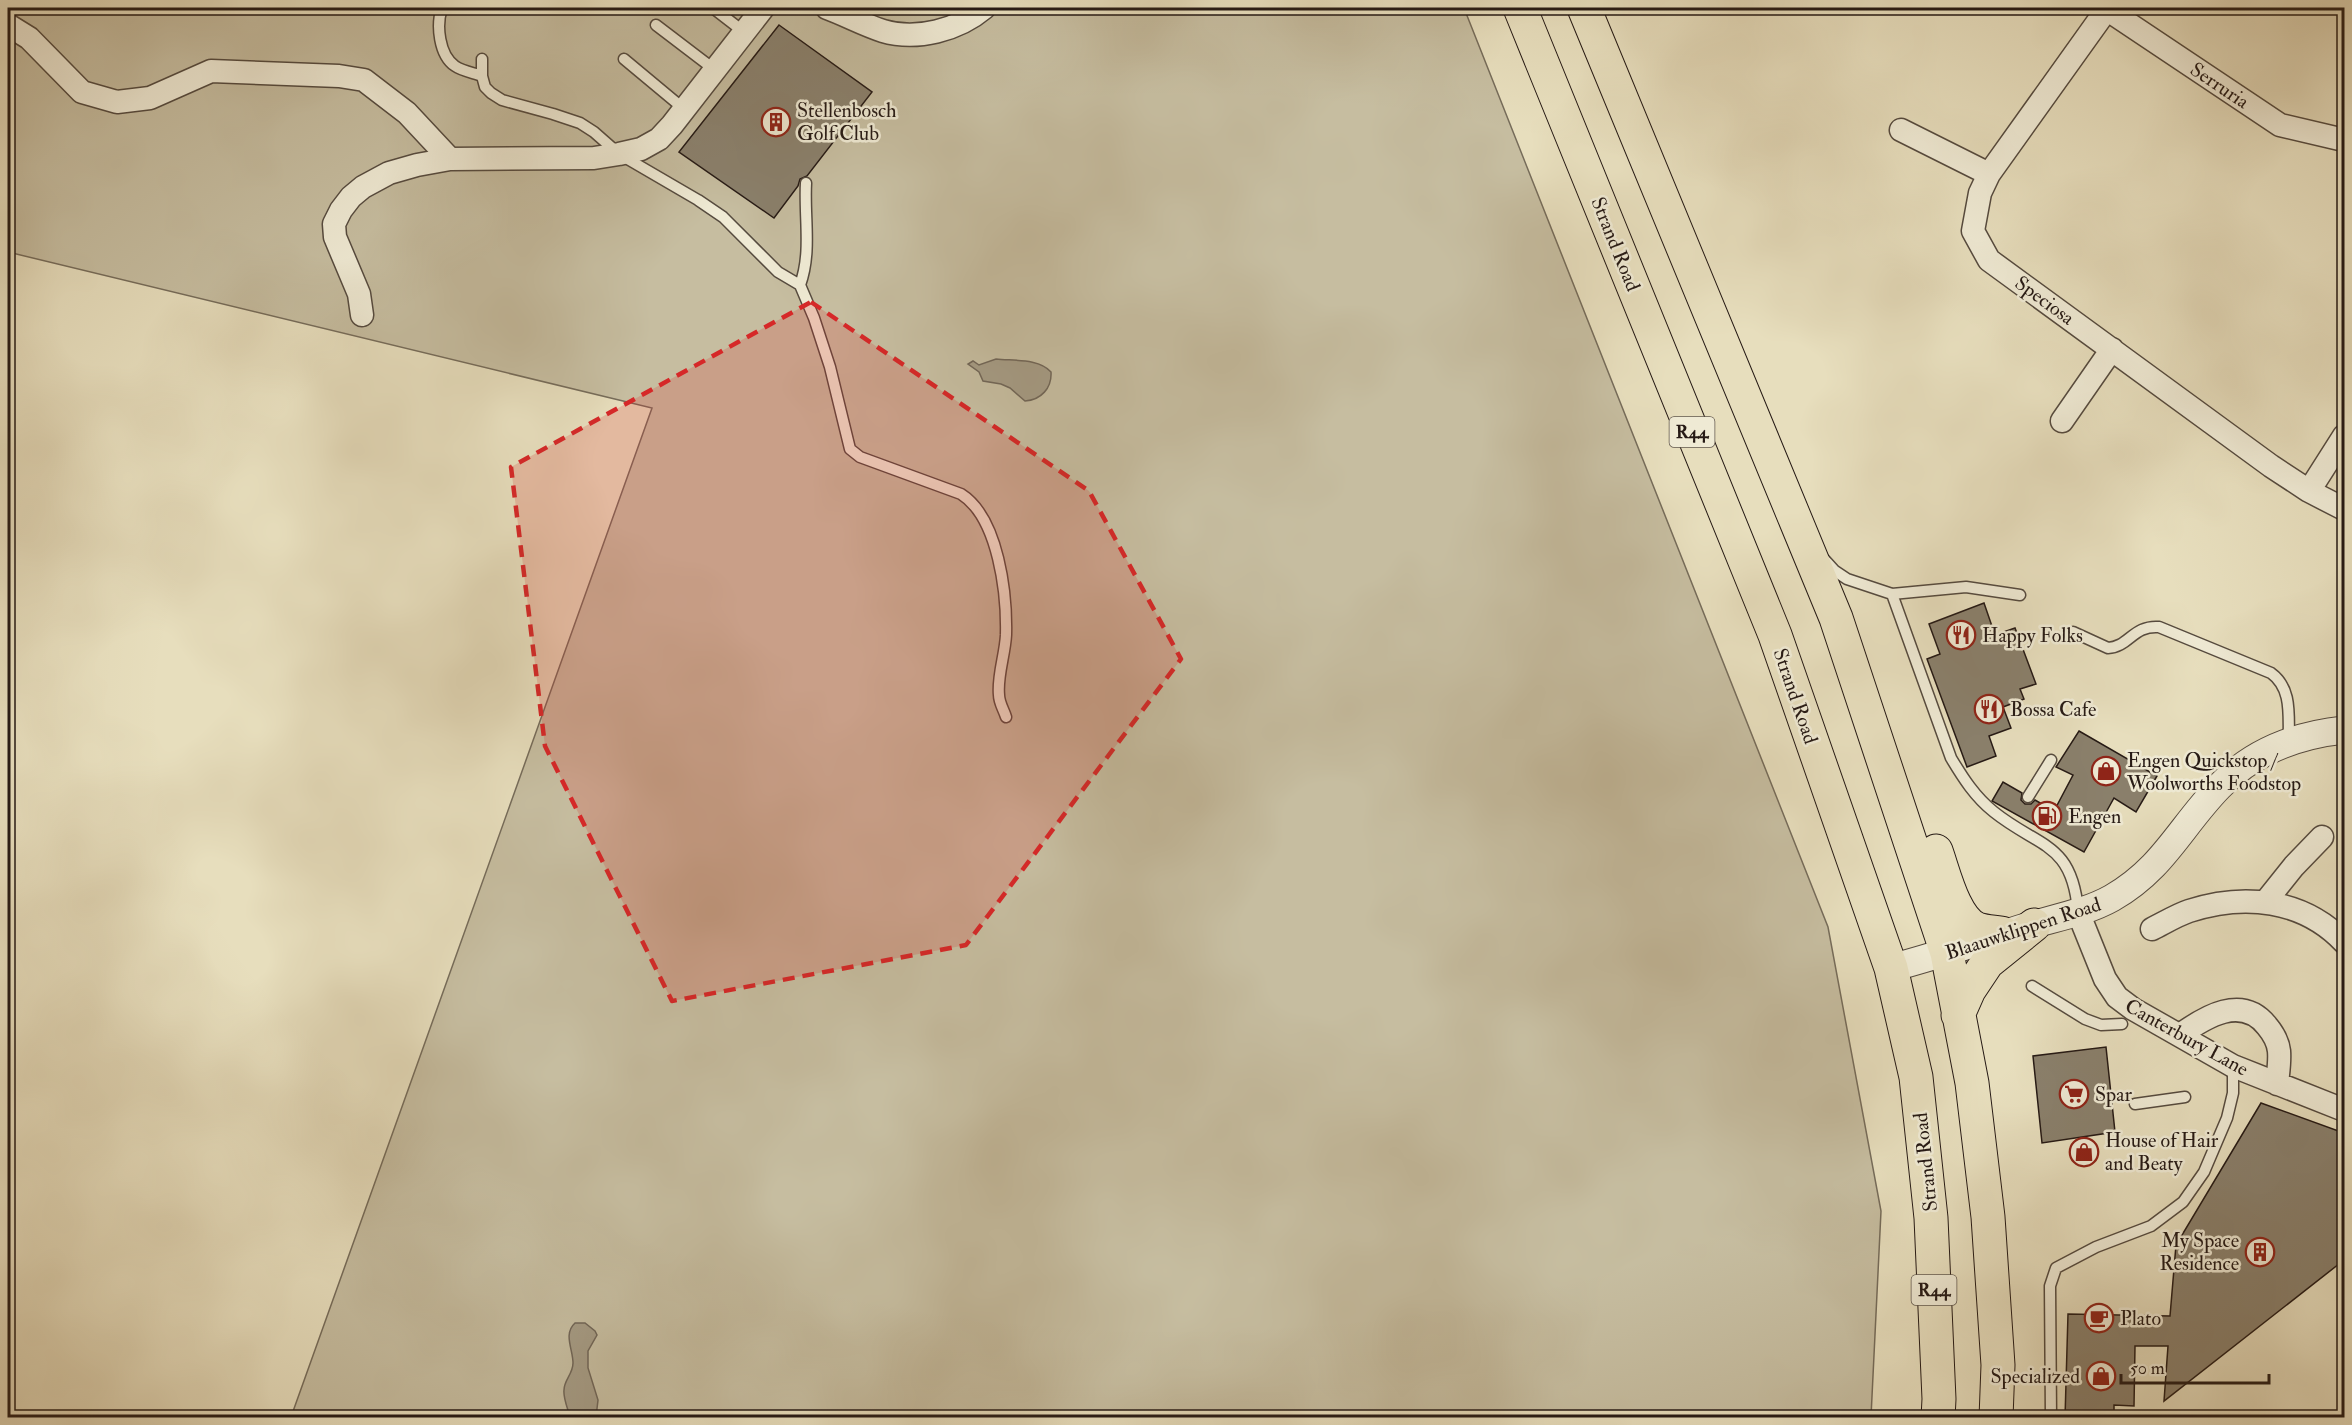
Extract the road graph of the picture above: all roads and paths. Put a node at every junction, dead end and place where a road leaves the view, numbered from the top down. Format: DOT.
graph roads {
  1 [pos="442,8"];
  2 [pos="713,8"];
  3 [pos="763,8"];
  4 [pos="827,8"];
  5 [pos="984,8"];
  6 [pos="1520,8"];
  7 [pos="1584,8"];
  8 [pos="2106,8"];
  9 [pos="8,25"];
  10 [pos="656,25"];
  11 [pos="744,32"];
  12 [pos="482,59"];
  13 [pos="624,59"];
  14 [pos="715,70"];
  15 [pos="482,76"];
  16 [pos="684,110"];
  17 [pos="1901,130"];
  18 [pos="2344,140"];
  19 [pos="619,154"];
  20 [pos="450,159"];
  21 [pos="1989,174"];
  22 [pos="806,183"];
  23 [pos="800,285"];
  24 [pos="362,315"];
  25 [pos="2112,349"];
  26 [pos="2062,421"];
  27 [pos="2344,436"];
  28 [pos="2309,491"];
  29 [pos="2344,510"];
  30 [pos="1796,522"];
  31 [pos="1892,594"];
  32 [pos="2020,595"];
  33 [pos="2073,632"];
  34 [pos="1006,717"];
  35 [pos="2344,730"];
  36 [pos="2289,741"];
  37 [pos="1881,755"];
  38 [pos="2051,760"];
  39 [pos="2028,796"];
  40 [pos="2322,837"];
  41 [pos="2266,901"];
  42 [pos="2078,912"];
  43 [pos="2019,929"];
  44 [pos="2152,929"];
  45 [pos="2344,942"];
  46 [pos="1947,953"];
  47 [pos="1891,968"];
  48 [pos="2032,986"];
  49 [pos="1958,1016"];
  50 [pos="2122,1024"];
  51 [pos="2180,1035"];
  52 [pos="2233,1066"];
  53 [pos="2277,1084"];
  54 [pos="2186,1097"];
  55 [pos="2135,1104"];
  56 [pos="2344,1110"];
  57 [pos="1938,1418"];
  58 [pos="1996,1418"];
  59 [pos="2052,1418"];
  1 -- 15 [label="lane"];
  2 -- 11 [label="lane"];
  3 -- 11 [label="street"];
  4 -- 5 [label="street"];
  6 -- 47 [label="main road, Strand Road / R44"];
  7 -- 30 [label="main road"];
  8 -- 18 [label="street, Serruria"];
  8 -- 21 [label="street, Speciosa"];
  9 -- 20 [label="street"];
  10 -- 14 [label="lane"];
  11 -- 14 [label="street"];
  12 -- 15 [label="lane"];
  13 -- 16 [label="lane"];
  14 -- 16 [label="street"];
  15 -- 19 [label="lane"];
  16 -- 19 [label="street"];
  17 -- 21 [label="street"];
  19 -- 20 [label="street"];
  19 -- 23 [label="lane"];
  20 -- 24 [label="street"];
  21 -- 25 [label="street, Speciosa"];
  22 -- 23 [label="lane"];
  23 -- 34 [label="lane"];
  25 -- 26 [label="street"];
  25 -- 28 [label="street, Speciosa"];
  27 -- 28 [label="street"];
  28 -- 29 [label="street, Speciosa"];
  30 -- 31 [label="lane"];
  30 -- 37 [label="main road"];
  31 -- 32 [label="lane"];
  31 -- 42 [label="lane"];
  33 -- 36 [label="lane"];
  35 -- 36 [label="street, Blaauwklippen Road"];
  36 -- 42 [label="street, Blaauwklippen Road"];
  37 -- 43 [label="main road"];
  37 -- 46 [label="main road"];
  38 -- 39 [label="lane"];
  40 -- 41 [label="street"];
  41 -- 44 [label="street"];
  41 -- 45 [label="street"];
  42 -- 43 [label="street, Blaauwklippen Road"];
  42 -- 51 [label="street, Canterbury Lane"];
  43 -- 46 [label="street, Blaauwklippen Road"];
  43 -- 49 [label="main road"];
  46 -- 47 [label="street, Blaauwklippen Road"];
  46 -- 49 [label="main road"];
  47 -- 57 [label="main road, Strand Road / R44"];
  48 -- 50 [label="lane"];
  49 -- 58 [label="main road"];
  51 -- 52 [label="street, Canterbury Lane"];
  51 -- 53 [label="street"];
  52 -- 53 [label="street, Canterbury Lane"];
  52 -- 59 [label="lane"];
  53 -- 56 [label="street, Canterbury Lane"];
  54 -- 55 [label="lane"];
}
